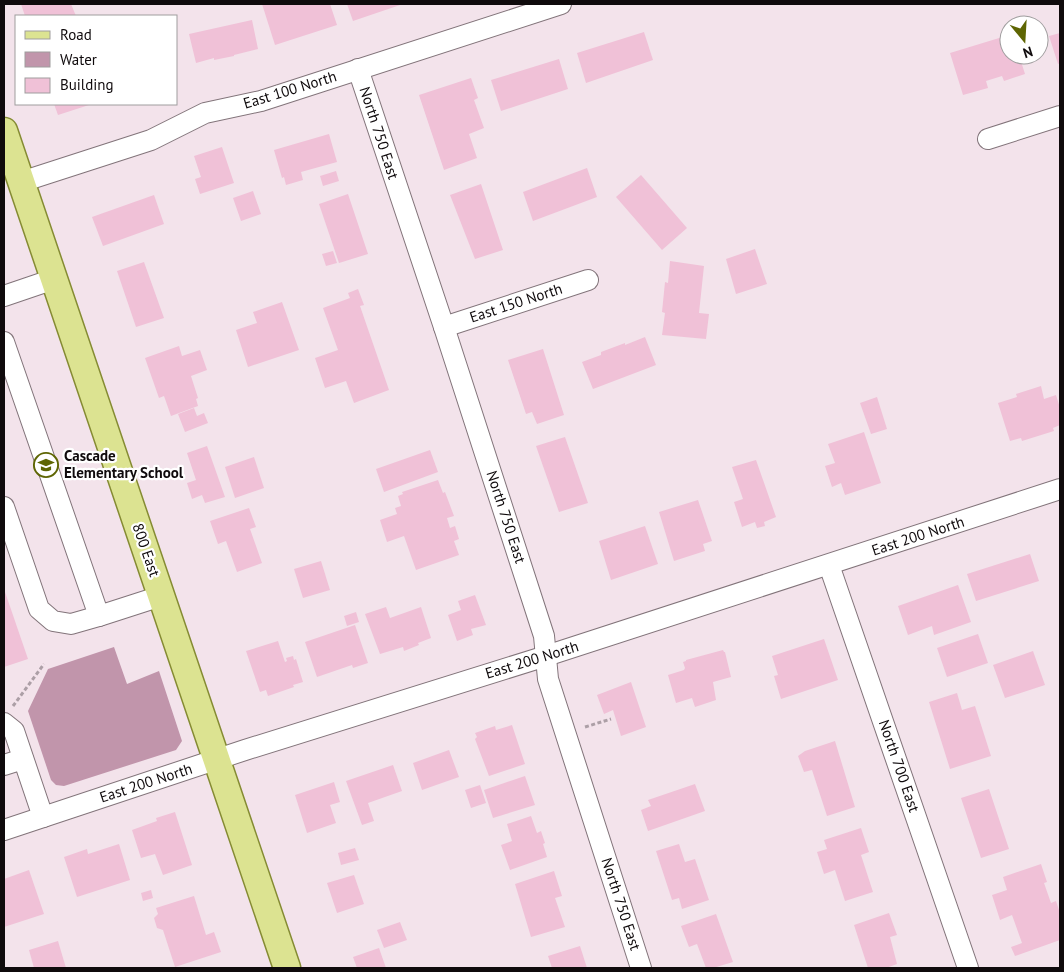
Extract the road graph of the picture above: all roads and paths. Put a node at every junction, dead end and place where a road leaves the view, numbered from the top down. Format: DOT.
graph roads {
  1 [pos="561,4"];
  2 [pos="358,69"];
  3 [pos="1060,116"];
  4 [pos="4,131"];
  5 [pos="988,139"];
  6 [pos="21,182"];
  7 [pos="54,279"];
  8 [pos="588,280"];
  9 [pos="4,296"];
  10 [pos="444,327"];
  11 [pos="4,342"];
  12 [pos="1060,489"];
  13 [pos="4,507"];
  14 [pos="829,564"];
  15 [pos="161,596"];
  16 [pos="99,616"];
  17 [pos="546,656"];
  18 [pos="44,664"];
  19 [pos="8,715"];
  20 [pos="611,719"];
  21 [pos="582,728"];
  22 [pos="23,758"];
  23 [pos="217,760"];
  24 [pos="4,765"];
  25 [pos="43,817"];
  26 [pos="4,830"];
  27 [pos="287,968"];
  28 [pos="641,968"];
  29 [pos="968,968"];
  1 -- 2 [label="street, East 100 North"];
  2 -- 6 [label="street, East 100 North"];
  2 -- 10 [label="street, North 750 East"];
  3 -- 5 [label="street"];
  4 -- 6 [label="main road, 800 East"];
  6 -- 7 [label="main road, 800 East"];
  7 -- 9 [label="street"];
  7 -- 15 [label="main road, 800 East"];
  8 -- 10 [label="street, East 150 North"];
  10 -- 17 [label="street, North 750 East"];
  11 -- 16 [label="street"];
  12 -- 14 [label="street, East 200 North"];
  13 -- 16 [label="street"];
  14 -- 17 [label="street, East 200 North"];
  14 -- 29 [label="street, North 700 East"];
  15 -- 16 [label="street"];
  15 -- 23 [label="main road, 800 East"];
  17 -- 23 [label="street, East 200 North"];
  17 -- 28 [label="street, North 750 East"];
  18 -- 19 [label="path"];
  19 -- 22 [label="street"];
  20 -- 21 [label="path"];
  22 -- 24 [label="street"];
  22 -- 25 [label="street"];
  23 -- 25 [label="street, East 200 North"];
  23 -- 27 [label="main road, 800 East"];
  25 -- 26 [label="street, East 200 North"];
}
